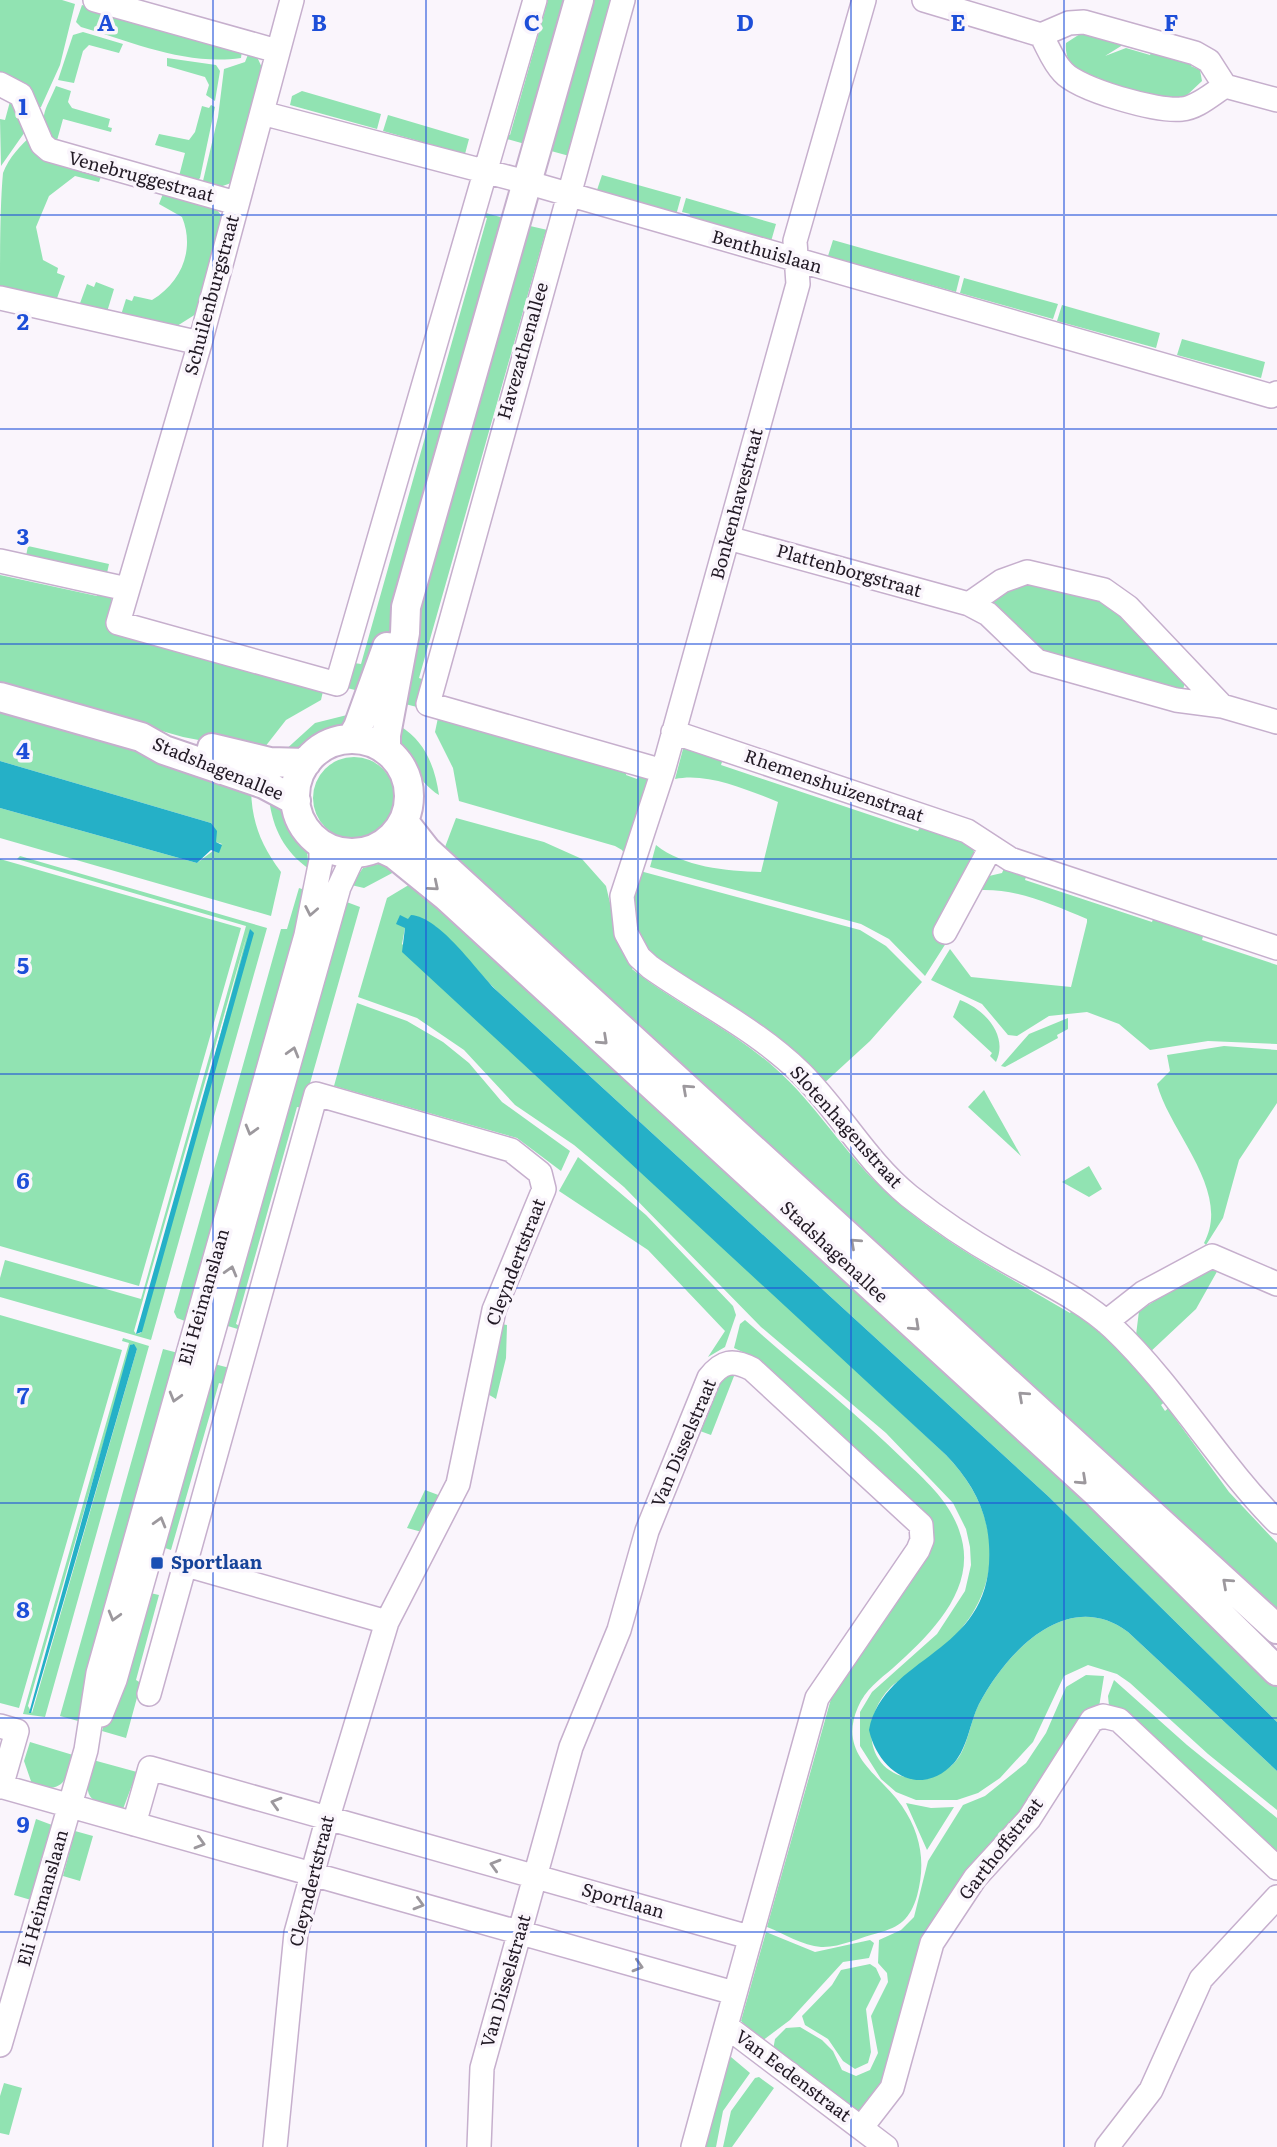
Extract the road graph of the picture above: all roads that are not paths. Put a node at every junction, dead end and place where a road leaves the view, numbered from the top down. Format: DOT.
graph roads {
  1 [pos="95,0"];
  2 [pos="292,0"];
  3 [pos="535,0"];
  4 [pos="579,0"];
  5 [pos="623,0"];
  6 [pos="864,0"];
  7 [pos="923,0"];
  8 [pos="156,8"];
  9 [pos="1041,35"];
  10 [pos="277,51"];
  11 [pos="0,84"];
  12 [pos="1225,86"];
  13 [pos="1277,100"];
  14 [pos="262,113"];
  15 [pos="485,174"];
  16 [pos="526,182"];
  17 [pos="568,194"];
  18 [pos="236,203"];
  19 [pos="797,262"];
  20 [pos="0,298"];
  21 [pos="200,343"];
  22 [pos="1275,401"];
  23 [pos="728,538"];
  24 [pos="0,561"];
  25 [pos="127,589"];
  26 [pos="970,604"];
  27 [pos="406,607"];
  28 [pos="0,697"];
  29 [pos="1222,706"];
  30 [pos="1277,722"];
  31 [pos="673,732"];
  32 [pos="141,737"];
  33 [pos="351,739"];
  34 [pos="386,750"];
  35 [pos="306,763"];
  36 [pos="663,771"];
  37 [pos="296,802"];
  38 [pos="404,822"];
  39 [pos="321,844"];
  40 [pos="991,847"];
  41 [pos="367,850"];
  42 [pos="945,932"];
  43 [pos="1277,948"];
  44 [pos="1277,1284"];
  45 [pos="1106,1322"];
  46 [pos="203,1334"];
  47 [pos="245,1346"];
  48 [pos="1277,1522"];
  49 [pos="183,1564"];
  50 [pos="387,1622"];
  51 [pos="1277,1629"];
  52 [pos="1277,1671"];
  53 [pos="149,1694"];
  54 [pos="0,1726"];
  55 [pos="1,1786"];
  56 [pos="71,1806"];
  57 [pos="328,1817"];
  58 [pos="134,1824"];
  59 [pos="1277,1868"];
  60 [pos="312,1874"];
  61 [pos="534,1876"];
  62 [pos="1277,1897"];
  63 [pos="518,1932"];
  64 [pos="749,1937"];
  65 [pos="734,1993"];
  66 [pos="726,2026"];
  67 [pos="0,2045"];
  68 [pos="861,2128"];
  69 [pos="275,2147"];
  70 [pos="479,2147"];
  71 [pos="693,2147"];
  72 [pos="886,2147"];
  73 [pos="1107,2147"];
  1 -- 8 [label="street"];
  2 -- 10 [label="street, Schuilenburgstraat"];
  3 -- 15 [label="street"];
  4 -- 16 [label="main road"];
  5 -- 17 [label="street, Havezathenallee"];
  6 -- 19 [label="street, Bonkenhavestraat"];
  7 -- 9 [label="street"];
  8 -- 10 [label="street"];
  9 -- 12 [label="street"];
  9 -- 12 [label="street"];
  10 -- 14 [label="street, Schuilenburgstraat"];
  11 -- 18 [label="street, Venebruggestraat"];
  12 -- 13 [label="street"];
  14 -- 15 [label="street, Benthuislaan"];
  14 -- 18 [label="street, Schuilenburgstraat"];
  15 -- 16 [label="street, Benthuislaan"];
  15 -- 25 [label="street, Schuilenburgstraat"];
  16 -- 17 [label="street, Benthuislaan"];
  16 -- 27 [label="main road"];
  17 -- 19 [label="street, Benthuislaan"];
  17 -- 36 [label="street, Havezathenallee"];
  18 -- 21 [label="street, Schuilenburgstraat"];
  19 -- 22 [label="street, Benthuislaan"];
  19 -- 23 [label="street, Bonkenhavestraat"];
  20 -- 21 [label="street"];
  21 -- 25 [label="street, Schuilenburgstraat"];
  23 -- 26 [label="street, Plattenborgstraat"];
  23 -- 31 [label="street, Bonkenhavestraat"];
  24 -- 25 [label="street"];
  26 -- 29 [label="street, Plattenborgstraat"];
  26 -- 29 [label="street"];
  27 -- 33 [label="main road"];
  27 -- 34 [label="main road"];
  28 -- 32 [label="main road, Stadshagenallee"];
  29 -- 30 [label="street, Plattenborgstraat"];
  31 -- 36 [label="street, Bonkenhavestraat"];
  31 -- 40 [label="street, Rhemenshuizenstraat"];
  32 -- 35 [label="main road, Stadshagenallee"];
  32 -- 37 [label="main road, Stadshagenallee"];
  33 -- 34 [label="main road"];
  33 -- 35 [label="main road"];
  34 -- 38 [label="main road"];
  35 -- 37 [label="main road"];
  36 -- 45 [label="street, Slotenhagenstraat"];
  37 -- 39 [label="main road"];
  38 -- 41 [label="main road"];
  51 -- 38 [label="main road, Stadshagenallee, one-way"];
  39 -- 41 [label="main road"];
  39 -- 46 [label="street, Eli Heimanslaan, one-way"];
  40 -- 42 [label="street"];
  40 -- 43 [label="street, Rhemenshuizenstraat"];
  46 -- 41 [label="street, Eli Heimanslaan, one-way"];
  41 -- 52 [label="main road, Stadshagenallee, one-way"];
  44 -- 45 [label="street"];
  45 -- 48 [label="street, Slotenhagenstraat"];
  46 -- 47 [label="street"];
  46 -- 56 [label="street, Eli Heimanslaan"];
  47 -- 49 [label="street, Cleyndertstraat"];
  47 -- 50 [label="street, Cleyndertstraat"];
  49 -- 50 [label="street"];
  49 -- 53 [label="street, Cleyndertstraat"];
  50 -- 57 [label="street, Cleyndertstraat"];
  54 -- 55 [label="street"];
  55 -- 56 [label="street"];
  56 -- 58 [label="street"];
  56 -- 67 [label="street, Eli Heimanslaan"];
  57 -- 58 [label="street, Sportlaan, one-way"];
  57 -- 60 [label="street, Cleyndertstraat"];
  61 -- 57 [label="street, Sportlaan, one-way"];
  58 -- 60 [label="street, one-way"];
  59 -- 68 [label="street, Garthoffstraat"];
  60 -- 63 [label="street, one-way"];
  60 -- 69 [label="street, Cleyndertstraat"];
  61 -- 63 [label="street, Van Disselstraat"];
  61 -- 64 [label="street, Sportlaan"];
  61 -- 64 [label="street, Van Disselstraat"];
  62 -- 73 [label="street"];
  63 -- 65 [label="street, one-way"];
  63 -- 70 [label="street, Van Disselstraat"];
  64 -- 65 [label="street, Van Disselstraat"];
  65 -- 66 [label="street, Van Eedenstraat"];
  66 -- 68 [label="street, Van Eedenstraat"];
  66 -- 71 [label="street"];
  68 -- 72 [label="street, Van Eedenstraat"];
}
